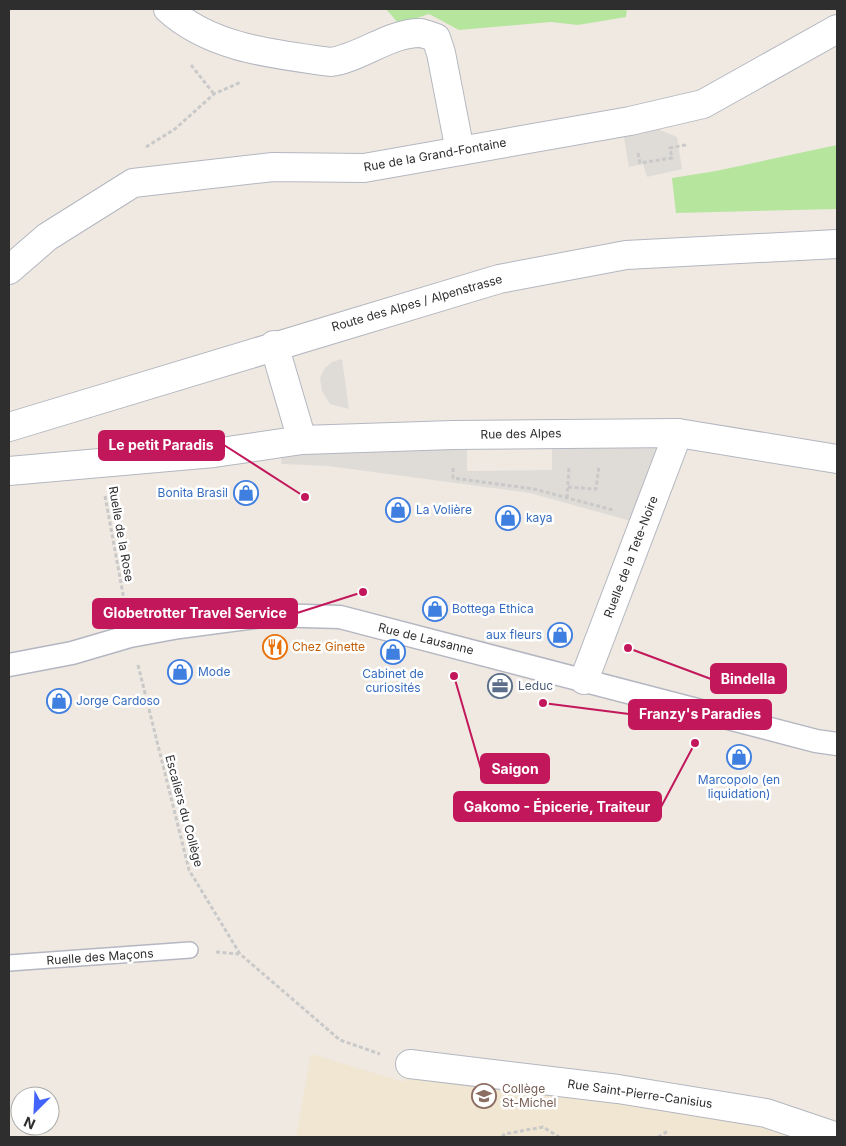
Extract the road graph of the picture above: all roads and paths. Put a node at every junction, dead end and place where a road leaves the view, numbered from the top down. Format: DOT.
graph roads {
  1 [pos="168,9"];
  2 [pos="837,29"];
  3 [pos="247,80"];
  4 [pos="214,94"];
  5 [pos="460,151"];
  6 [pos="837,244"];
  7 [pos="9,270"];
  8 [pos="274,345"];
  9 [pos="9,427"];
  10 [pos="678,433"];
  11 [pos="453,434"];
  12 [pos="302,440"];
  13 [pos="837,458"];
  14 [pos="99,463"];
  15 [pos="9,471"];
  16 [pos="646,518"];
  17 [pos="130,636"];
  18 [pos="9,665"];
  19 [pos="584,680"];
  20 [pos="837,744"];
  21 [pos="190,950"];
  22 [pos="9,963"];
  23 [pos="410,1064"];
  24 [pos="502,1137"];
  25 [pos="559,1137"];
  26 [pos="837,1137"];
  1 -- 5 [label="street"];
  2 -- 5 [label="street, Rue de la Grand-Fontaine"];
  3 -- 4 [label="path"];
  5 -- 7 [label="street, Rue de la Grand-Fontaine"];
  6 -- 8 [label="street, Route des Alpes / Alpenstrasse"];
  8 -- 9 [label="street, Route des Alpes / Alpenstrasse"];
  8 -- 12 [label="street"];
  10 -- 11 [label="street, Rue des Alpes"];
  10 -- 13 [label="street, Rue des Alpes"];
  10 -- 16 [label="street, Ruelle de la Tete-Noire"];
  11 -- 12 [label="street, Rue des Alpes"];
  11 -- 16 [label="path"];
  12 -- 14 [label="street, Rue des Alpes"];
  14 -- 15 [label="street, Rue des Alpes"];
  14 -- 17 [label="path, Ruelle de la Rose"];
  16 -- 19 [label="street, Ruelle de la Tete-Noire"];
  17 -- 18 [label="street, Rue de Lausanne"];
  17 -- 19 [label="street, Rue de Lausanne"];
  17 -- 23 [label="path, Escaliers du Collège"];
  19 -- 20 [label="street, Rue de Lausanne"];
  21 -- 22 [label="lane, Ruelle des Maçons"];
  23 -- 26 [label="street, Rue Saint-Pierre-Canisius"];
  24 -- 25 [label="path"];
}
